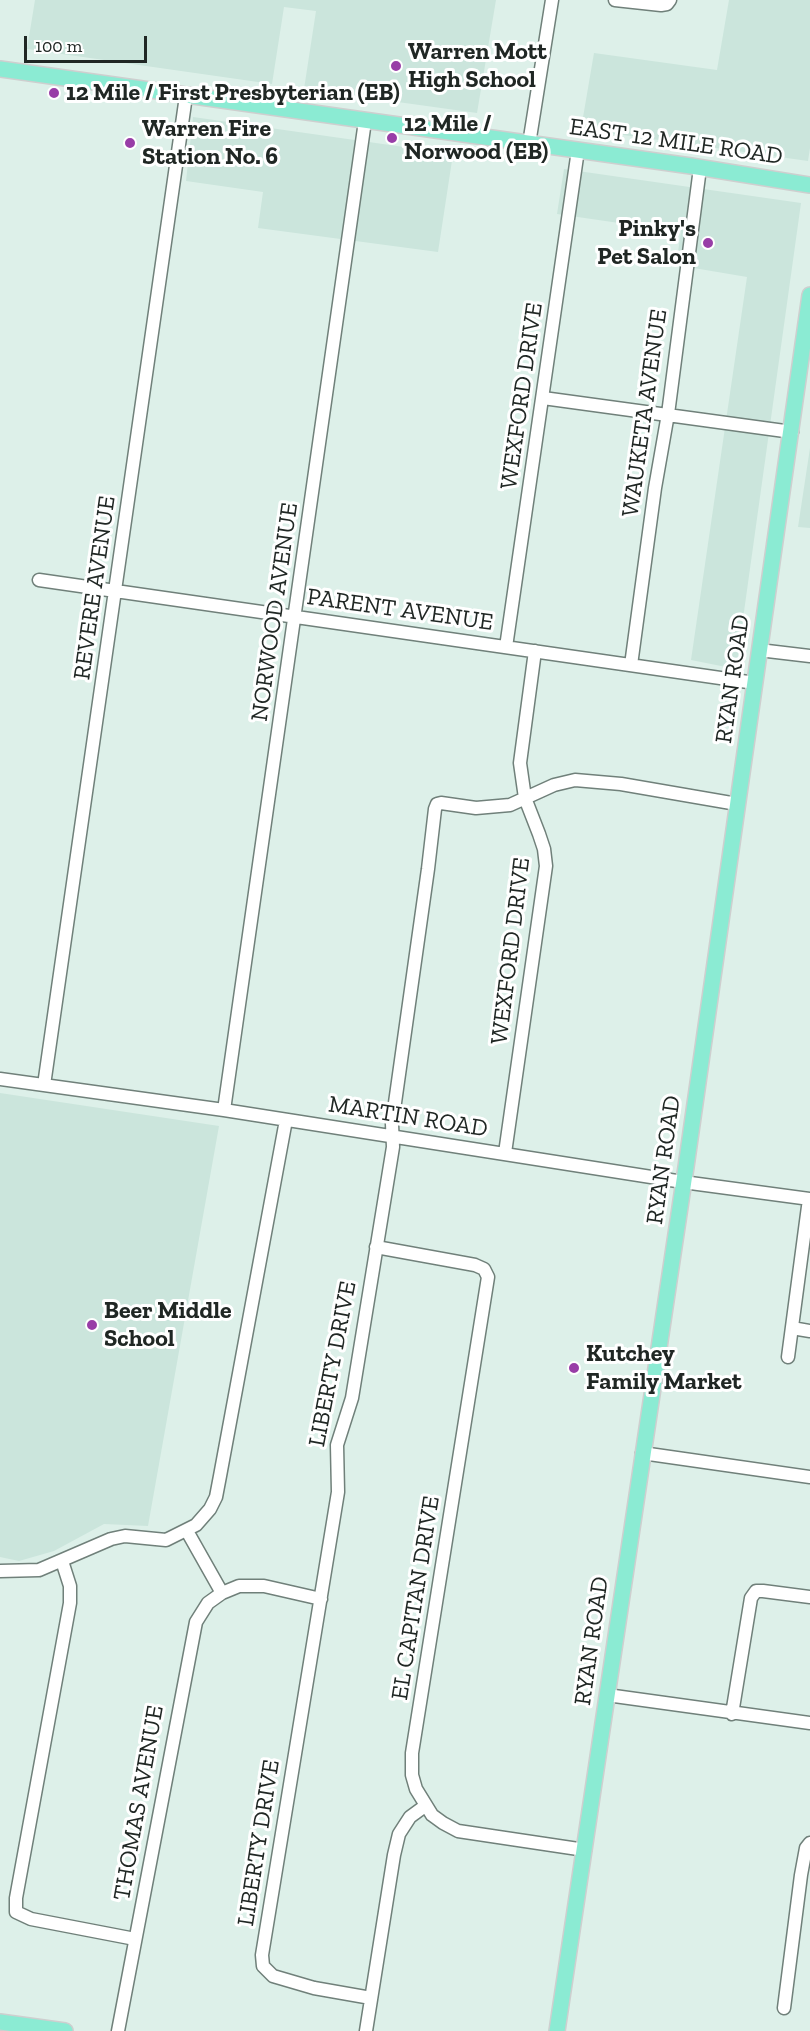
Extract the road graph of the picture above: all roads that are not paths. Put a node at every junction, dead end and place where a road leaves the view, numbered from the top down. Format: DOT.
graph roads {
  1 [pos="552,0"];
  2 [pos="615,0"];
  3 [pos="670,0"];
  4 [pos="0,69"];
  5 [pos="186,96"];
  6 [pos="365,121"];
  7 [pos="529,144"];
  8 [pos="578,150"];
  9 [pos="700,168"];
  10 [pos="810,185"];
  11 [pos="810,295"];
  12 [pos="543,398"];
  13 [pos="668,414"];
  14 [pos="792,432"];
  15 [pos="39,580"];
  16 [pos="115,591"];
  17 [pos="296,616"];
  18 [pos="506,647"];
  19 [pos="759,650"];
  20 [pos="535,651"];
  21 [pos="810,656"];
  22 [pos="631,665"];
  23 [pos="755,683"];
  24 [pos="525,798"];
  25 [pos="737,804"];
  26 [pos="0,1079"];
  27 [pos="44,1085"];
  28 [pos="224,1110"];
  29 [pos="286,1120"];
  30 [pos="393,1136"];
  31 [pos="505,1153"];
  32 [pos="684,1182"];
  33 [pos="810,1199"];
  34 [pos="376,1247"];
  35 [pos="792,1328"];
  36 [pos="810,1331"];
  37 [pos="788,1357"];
  38 [pos="642,1454"];
  39 [pos="810,1477"];
  40 [pos="187,1531"];
  41 [pos="62,1561"];
  42 [pos="0,1571"];
  43 [pos="222,1593"];
  44 [pos="810,1598"];
  45 [pos="321,1599"];
  46 [pos="607,1695"];
  47 [pos="732,1713"];
  48 [pos="810,1723"];
  49 [pos="425,1806"];
  50 [pos="809,1844"];
  51 [pos="585,1850"];
  52 [pos="135,1939"];
  53 [pos="371,1998"];
  54 [pos="784,2008"];
  55 [pos="0,2022"];
  56 [pos="65,2031"];
  57 [pos="118,2031"];
  58 [pos="366,2031"];
  59 [pos="557,2031"];
  1 -- 7 [label="street"];
  2 -- 3 [label="street"];
  4 -- 5 [label="main road, EAST 12 MILE ROAD"];
  5 -- 6 [label="main road, EAST 12 MILE ROAD"];
  5 -- 16 [label="street, REVERE AVENUE"];
  6 -- 7 [label="main road, EAST 12 MILE ROAD"];
  6 -- 17 [label="street, NORWOOD AVENUE"];
  7 -- 8 [label="main road, EAST 12 MILE ROAD"];
  8 -- 9 [label="main road, EAST 12 MILE ROAD"];
  8 -- 12 [label="street, WEXFORD DRIVE"];
  9 -- 10 [label="main road, EAST 12 MILE ROAD"];
  9 -- 13 [label="street, WAUKETA AVENUE"];
  11 -- 14 [label="main road, RYAN ROAD"];
  12 -- 13 [label="street"];
  12 -- 18 [label="street, WEXFORD DRIVE"];
  13 -- 14 [label="street"];
  13 -- 22 [label="street, WAUKETA AVENUE"];
  14 -- 19 [label="main road, RYAN ROAD"];
  15 -- 16 [label="street, PARENT AVENUE"];
  16 -- 17 [label="street, PARENT AVENUE"];
  16 -- 27 [label="street, REVERE AVENUE"];
  17 -- 18 [label="street, PARENT AVENUE"];
  17 -- 28 [label="street, NORWOOD AVENUE"];
  18 -- 20 [label="street, PARENT AVENUE"];
  19 -- 21 [label="street"];
  19 -- 23 [label="main road, RYAN ROAD"];
  20 -- 22 [label="street, PARENT AVENUE"];
  20 -- 24 [label="street, WEXFORD DRIVE"];
  22 -- 23 [label="street, PARENT AVENUE"];
  23 -- 25 [label="main road, RYAN ROAD"];
  24 -- 25 [label="street"];
  24 -- 30 [label="street, LIBERTY DRIVE"];
  24 -- 31 [label="street, WEXFORD DRIVE"];
  25 -- 32 [label="main road, RYAN ROAD"];
  26 -- 27 [label="street, MARTIN ROAD"];
  27 -- 28 [label="street, MARTIN ROAD"];
  28 -- 29 [label="street, MARTIN ROAD"];
  29 -- 30 [label="street, MARTIN ROAD"];
  29 -- 40 [label="street"];
  30 -- 31 [label="street, MARTIN ROAD"];
  30 -- 34 [label="street, LIBERTY DRIVE"];
  31 -- 32 [label="street, MARTIN ROAD"];
  32 -- 33 [label="street, MARTIN ROAD"];
  32 -- 38 [label="main road, RYAN ROAD"];
  33 -- 35 [label="street"];
  34 -- 45 [label="street, LIBERTY DRIVE"];
  34 -- 49 [label="street, EL CAPITAN DRIVE"];
  35 -- 36 [label="street"];
  35 -- 37 [label="street"];
  38 -- 39 [label="street"];
  38 -- 46 [label="main road, RYAN ROAD"];
  40 -- 41 [label="street"];
  40 -- 43 [label="street"];
  41 -- 42 [label="street"];
  41 -- 52 [label="street"];
  43 -- 45 [label="street, THOMAS AVENUE"];
  43 -- 52 [label="street, THOMAS AVENUE"];
  44 -- 47 [label="street"];
  45 -- 53 [label="street, LIBERTY DRIVE"];
  46 -- 47 [label="street"];
  46 -- 51 [label="main road, RYAN ROAD"];
  47 -- 48 [label="street"];
  49 -- 51 [label="street"];
  49 -- 53 [label="street"];
  50 -- 54 [label="street"];
  51 -- 59 [label="main road, RYAN ROAD"];
  52 -- 57 [label="street, THOMAS AVENUE"];
  53 -- 58 [label="street"];
  55 -- 56 [label="main road"];
}
